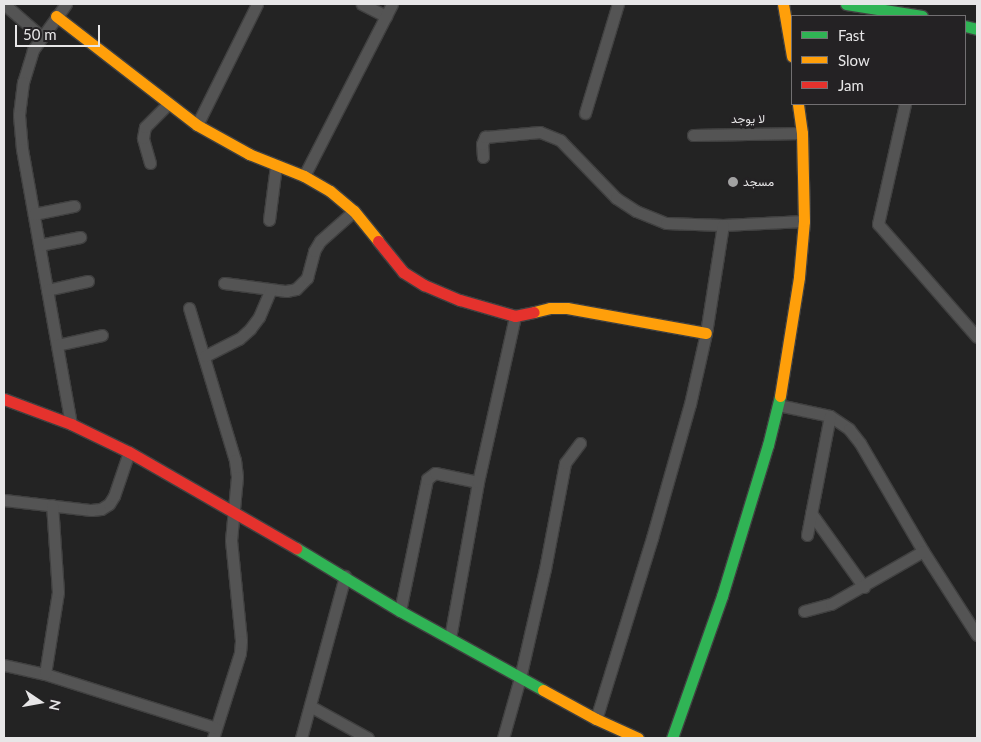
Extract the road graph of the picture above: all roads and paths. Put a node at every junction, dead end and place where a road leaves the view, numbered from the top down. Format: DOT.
graph roads {
  1 [pos="4,4"];
  2 [pos="66,4"];
  3 [pos="257,4"];
  4 [pos="362,4"];
  5 [pos="392,4"];
  6 [pos="618,4"];
  7 [pos="783,4"];
  8 [pos="846,4"];
  9 [pos="918,15"];
  10 [pos="56,16"];
  11 [pos="386,16"];
  12 [pos="42,36"];
  13 [pos="791,50"];
  14 [pos="168,104"];
  15 [pos="798,105"];
  16 [pos="905,105"];
  17 [pos="586,114"];
  18 [pos="197,125"];
  19 [pos="802,132"];
  20 [pos="693,135"];
  21 [pos="483,157"];
  22 [pos="150,163"];
  23 [pos="276,165"];
  24 [pos="304,176"];
  25 [pos="74,206"];
  26 [pos="354,211"];
  27 [pos="34,214"];
  28 [pos="269,220"];
  29 [pos="804,221"];
  30 [pos="723,225"];
  31 [pos="80,237"];
  32 [pos="39,245"];
  33 [pos="88,281"];
  34 [pos="224,283"];
  35 [pos="271,289"];
  36 [pos="47,290"];
  37 [pos="189,308"];
  38 [pos="515,316"];
  39 [pos="706,333"];
  40 [pos="102,335"];
  41 [pos="977,337"];
  42 [pos="57,345"];
  43 [pos="205,356"];
  44 [pos="4,399"];
  45 [pos="778,405"];
  46 [pos="830,416"];
  47 [pos="71,424"];
  48 [pos="580,443"];
  49 [pos="129,452"];
  50 [pos="478,482"];
  51 [pos="4,500"];
  52 [pos="52,505"];
  53 [pos="234,510"];
  54 [pos="811,513"];
  55 [pos="807,535"];
  56 [pos="923,551"];
  57 [pos="345,576"];
  58 [pos="864,587"];
  59 [pos="400,611"];
  60 [pos="804,612"];
  61 [pos="977,635"];
  62 [pos="450,638"];
  63 [pos="4,665"];
  64 [pos="45,674"];
  65 [pos="520,678"];
  66 [pos="310,706"];
  67 [pos="596,719"];
  68 [pos="610,726"];
  69 [pos="215,733"];
  70 [pos="301,738"];
  71 [pos="368,738"];
  72 [pos="503,738"];
  73 [pos="608,738"];
  74 [pos="638,738"];
  75 [pos="672,738"];
  1 -- 12 [label="street"];
  2 -- 10 [label="street"];
  3 -- 18 [label="street"];
  4 -- 11 [label="street"];
  5 -- 11 [label="street"];
  6 -- 17 [label="street"];
  7 -- 13 [label="street"];
  8 -- 9 [label="street"];
  10 -- 12 [label="street"];
  10 -- 14 [label="street"];
  11 -- 24 [label="street"];
  12 -- 27 [label="street"];
  14 -- 18 [label="street"];
  14 -- 22 [label="street"];
  15 -- 19 [label="street"];
  16 -- 41 [label="street"];
  18 -- 23 [label="street"];
  19 -- 20 [label="street, لا يوجد"];
  19 -- 29 [label="street"];
  21 -- 30 [label="street"];
  23 -- 24 [label="street"];
  23 -- 28 [label="street"];
  24 -- 26 [label="street"];
  25 -- 27 [label="street"];
  26 -- 35 [label="street"];
  26 -- 38 [label="street"];
  27 -- 32 [label="street"];
  29 -- 30 [label="street"];
  29 -- 45 [label="street"];
  30 -- 39 [label="street"];
  31 -- 32 [label="street"];
  32 -- 36 [label="street"];
  33 -- 36 [label="street"];
  34 -- 35 [label="street"];
  35 -- 43 [label="street"];
  36 -- 42 [label="street"];
  37 -- 43 [label="street"];
  38 -- 39 [label="street"];
  38 -- 50 [label="street"];
  39 -- 67 [label="street"];
  40 -- 42 [label="street"];
  42 -- 47 [label="street"];
  43 -- 53 [label="street"];
  44 -- 47 [label="street"];
  45 -- 46 [label="street"];
  45 -- 75 [label="street"];
  46 -- 54 [label="street"];
  46 -- 56 [label="street"];
  47 -- 49 [label="street"];
  48 -- 65 [label="street"];
  49 -- 52 [label="street"];
  49 -- 53 [label="street"];
  50 -- 59 [label="street"];
  50 -- 62 [label="street"];
  51 -- 52 [label="street"];
  52 -- 64 [label="street"];
  53 -- 57 [label="street"];
  53 -- 69 [label="street"];
  54 -- 55 [label="street"];
  54 -- 58 [label="street"];
  56 -- 58 [label="street"];
  56 -- 61 [label="street"];
  57 -- 59 [label="street"];
  57 -- 66 [label="street"];
  58 -- 60 [label="street"];
  59 -- 62 [label="street"];
  62 -- 65 [label="street"];
  63 -- 64 [label="street"];
  64 -- 69 [label="street"];
  65 -- 67 [label="street"];
  65 -- 72 [label="street"];
  66 -- 70 [label="street"];
  66 -- 71 [label="street"];
  67 -- 68 [label="street"];
  68 -- 73 [label="street"];
  68 -- 74 [label="street"];
}
